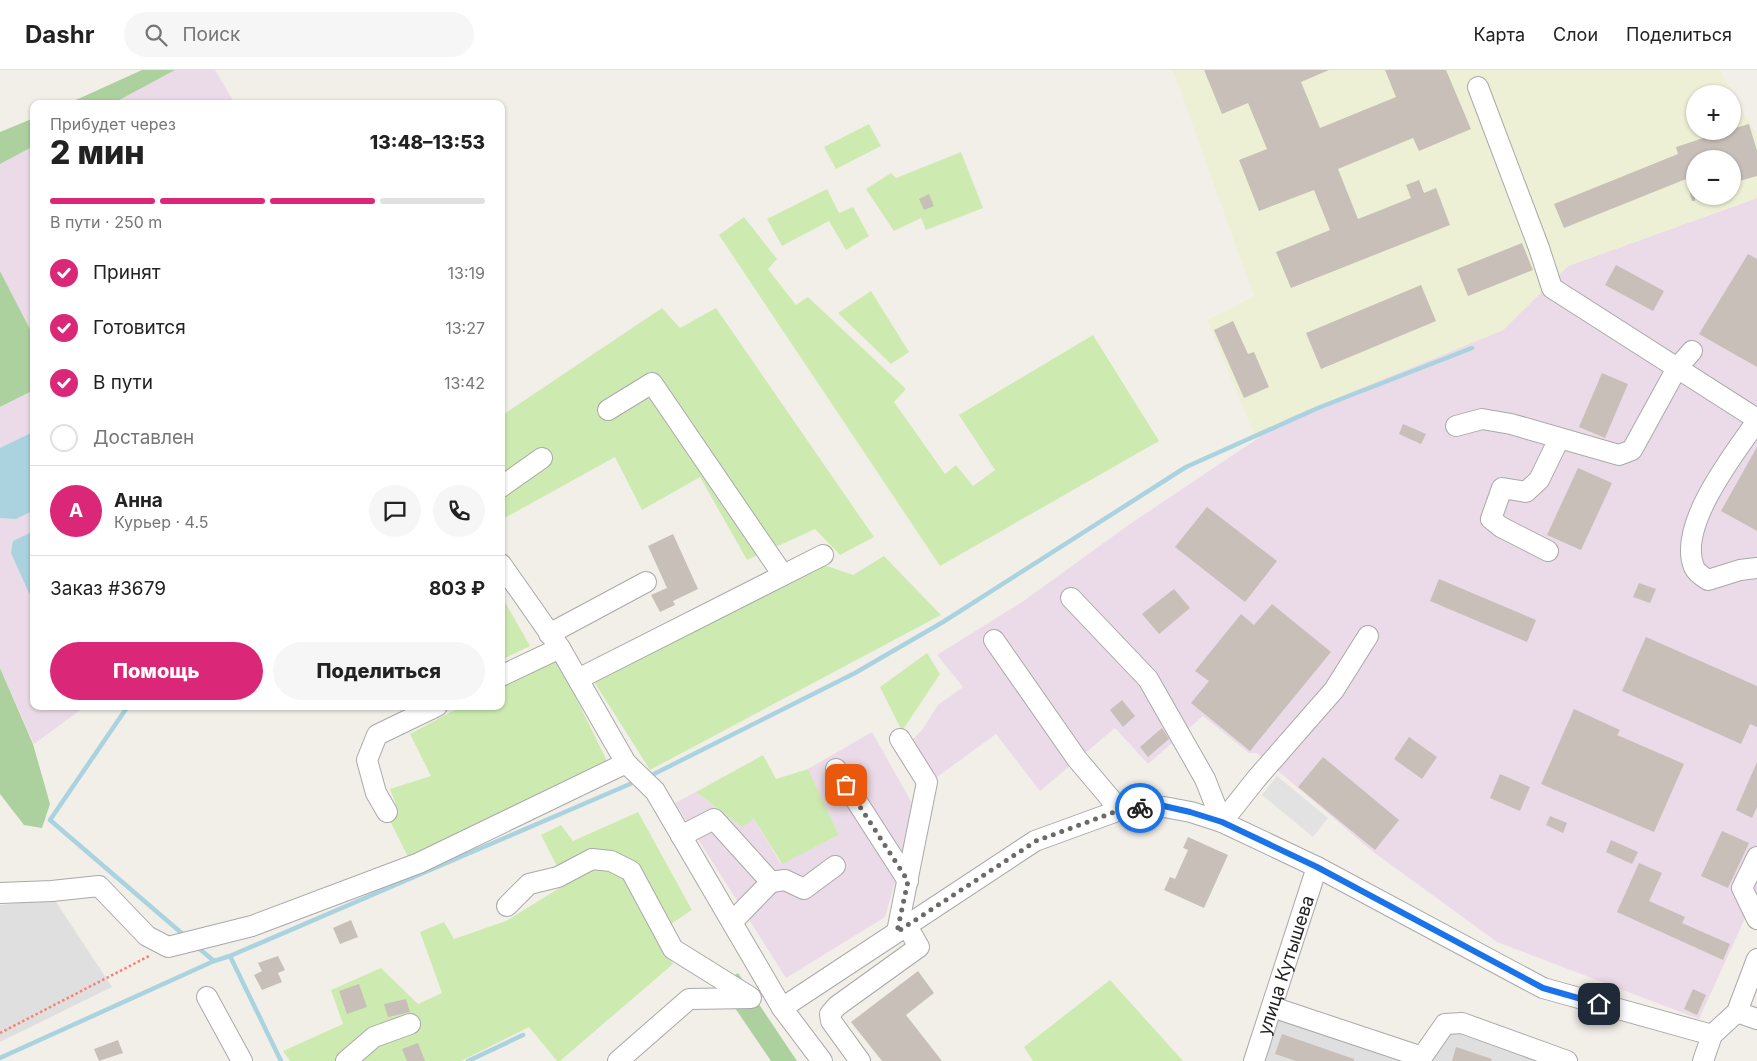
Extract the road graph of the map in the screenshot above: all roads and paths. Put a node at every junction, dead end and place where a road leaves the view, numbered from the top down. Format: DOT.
graph roads {
  1 [pos="1478,87"];
  2 [pos="1692,351"];
  3 [pos="1677,368"];
  4 [pos="608,410"];
  5 [pos="1757,420"];
  6 [pos="1456,426"];
  7 [pos="1559,438"];
  8 [pos="542,458"];
  9 [pos="505,484"];
  10 [pos="1548,551"];
  11 [pos="823,555"];
  12 [pos="1757,568"];
  13 [pos="505,570"];
  14 [pos="783,575"];
  15 [pos="646,582"];
  16 [pos="1071,598"];
  17 [pos="1368,636"];
  18 [pos="994,640"];
  19 [pos="555,641"];
  20 [pos="505,673"];
  21 [pos="578,679"];
  22 [pos="429,710"];
  23 [pos="900,739"];
  24 [pos="626,762"];
  25 [pos="836,769"];
  26 [pos="1120,810"];
  27 [pos="387,812"];
  28 [pos="1222,822"];
  29 [pos="681,836"];
  30 [pos="1757,857"];
  31 [pos="835,866"];
  32 [pos="1317,867"];
  33 [pos="908,881"];
  34 [pos="771,882"];
  35 [pos="0,893"];
  36 [pos="506,906"];
  37 [pos="1757,919"];
  38 [pos="732,922"];
  39 [pos="902,929"];
  40 [pos="168,947"];
  41 [pos="1757,959"];
  42 [pos="207,997"];
  43 [pos="750,997"];
  44 [pos="1272,1007"];
  45 [pos="782,1008"];
  46 [pos="1737,1012"];
  47 [pos="1757,1019"];
  48 [pos="410,1024"];
  49 [pos="0,1032"];
  50 [pos="1712,1035"];
  51 [pos="242,1061"];
  52 [pos="346,1061"];
  53 [pos="618,1061"];
  54 [pos="822,1061"];
  55 [pos="860,1061"];
  56 [pos="1254,1061"];
  57 [pos="1567,1061"];
  58 [pos="1703,1061"];
  1 -- 3 [label="street"];
  2 -- 3 [label="street"];
  3 -- 5 [label="street"];
  3 -- 7 [label="street"];
  4 -- 14 [label="street"];
  5 -- 12 [label="street"];
  6 -- 7 [label="street"];
  7 -- 10 [label="street"];
  8 -- 9 [label="street"];
  11 -- 14 [label="street"];
  13 -- 19 [label="street"];
  14 -- 21 [label="street"];
  15 -- 19 [label="street"];
  16 -- 28 [label="street"];
  17 -- 28 [label="street"];
  18 -- 26 [label="street"];
  19 -- 20 [label="street"];
  19 -- 21 [label="street"];
  21 -- 24 [label="street"];
  22 -- 27 [label="street"];
  23 -- 33 [label="street"];
  24 -- 29 [label="street"];
  24 -- 40 [label="street"];
  25 -- 33 [label="street"];
  26 -- 28 [label="street"];
  26 -- 39 [label="street"];
  28 -- 32 [label="street"];
  29 -- 34 [label="street"];
  29 -- 38 [label="street"];
  30 -- 37 [label="street"];
  31 -- 34 [label="street"];
  32 -- 44 [label="street, улица Кутышева"];
  32 -- 50 [label="street"];
  33 -- 39 [label="street"];
  34 -- 38 [label="street"];
  35 -- 40 [label="street"];
  36 -- 43 [label="street"];
  38 -- 45 [label="street"];
  39 -- 45 [label="street"];
  39 -- 55 [label="street"];
  40 -- 49 [label="path"];
  41 -- 46 [label="street"];
  42 -- 51 [label="street"];
  43 -- 45 [label="street"];
  43 -- 53 [label="street"];
  44 -- 56 [label="street, улица Кутышева"];
  44 -- 57 [label="street"];
  45 -- 54 [label="street"];
  46 -- 47 [label="street"];
  46 -- 50 [label="street"];
  48 -- 52 [label="street"];
  50 -- 58 [label="street"];
}
